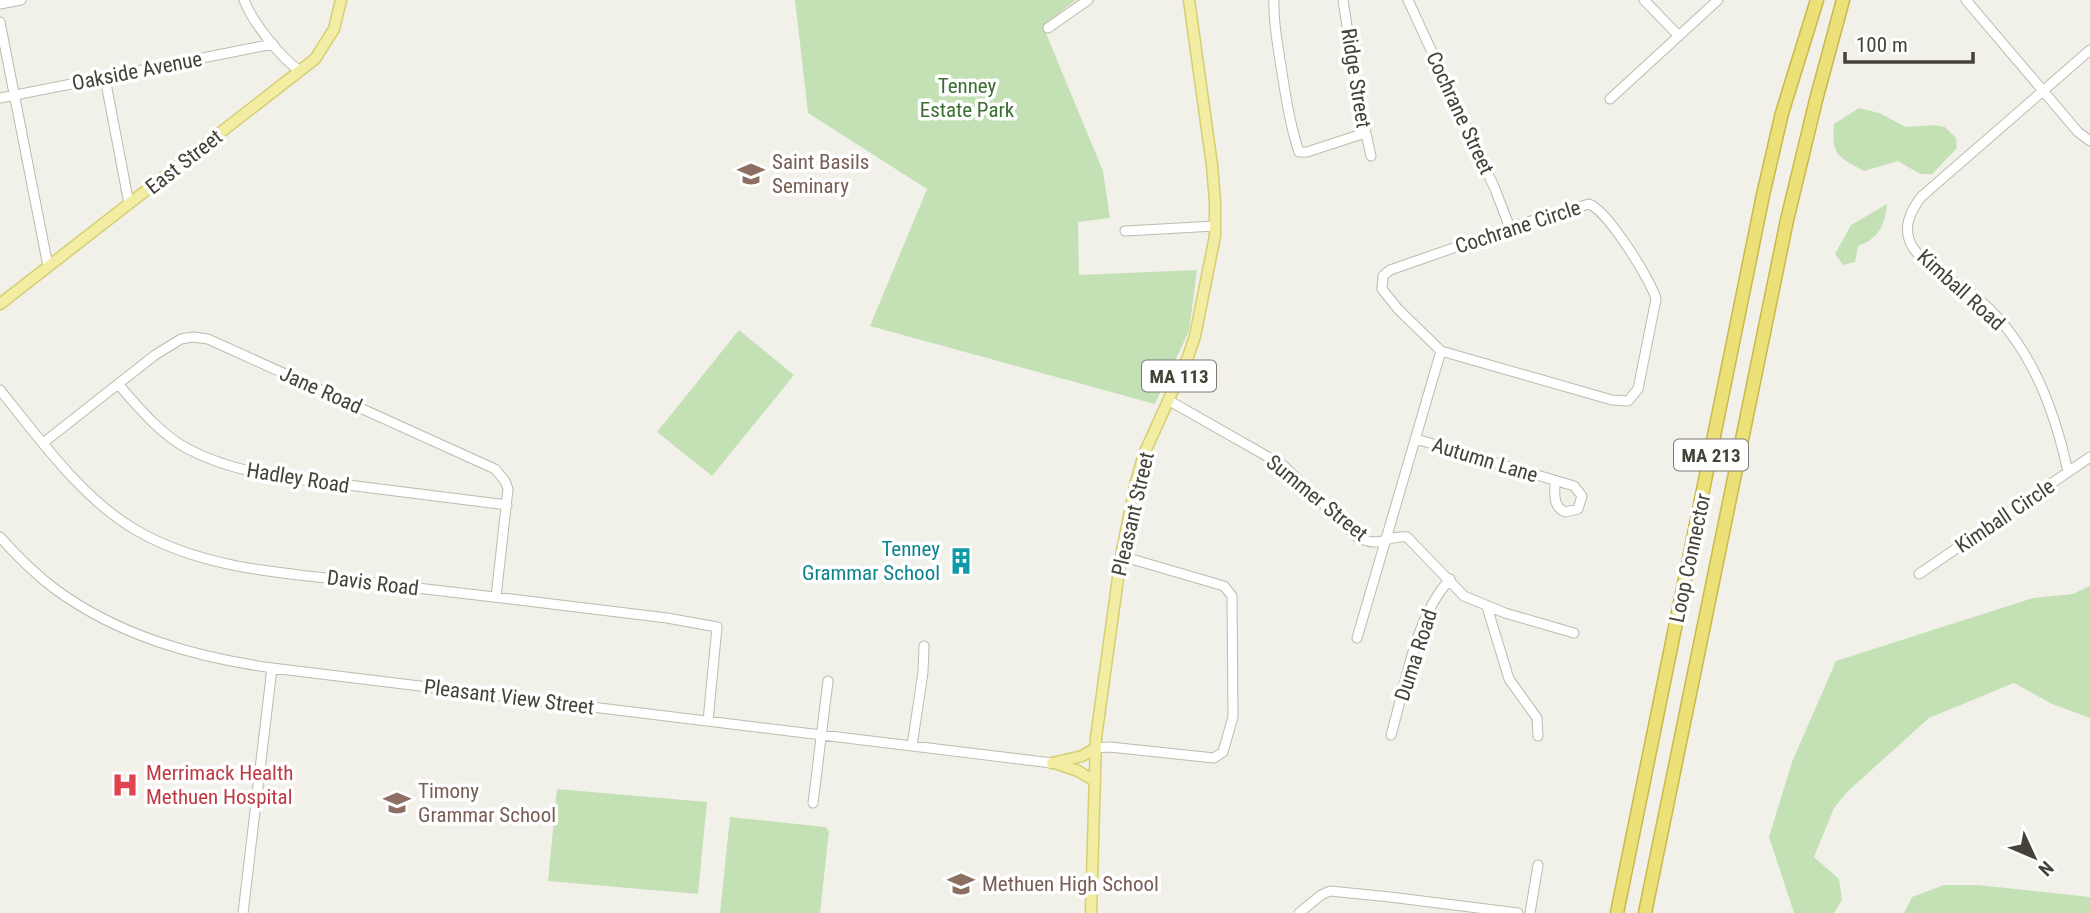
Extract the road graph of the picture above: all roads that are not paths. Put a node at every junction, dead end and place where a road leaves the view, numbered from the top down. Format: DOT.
graph roads {
  1 [pos="21,0"];
  2 [pos="244,0"];
  3 [pos="341,0"];
  4 [pos="1088,0"];
  5 [pos="1189,0"];
  6 [pos="1274,0"];
  7 [pos="1343,0"];
  8 [pos="1643,0"];
  9 [pos="1718,0"];
  10 [pos="1817,0"];
  11 [pos="1845,0"];
  12 [pos="1966,0"];
  13 [pos="1410,1"];
  14 [pos="0,4"];
  15 [pos="0,22"];
  16 [pos="1048,29"];
  17 [pos="1679,36"];
  18 [pos="273,44"];
  19 [pos="2090,50"];
  20 [pos="300,71"];
  21 [pos="105,78"];
  22 [pos="2044,90"];
  23 [pos="15,96"];
  24 [pos="0,98"];
  25 [pos="1610,99"];
  26 [pos="1365,133"];
  27 [pos="2090,141"];
  28 [pos="1371,156"];
  29 [pos="129,204"];
  30 [pos="1215,226"];
  31 [pos="1510,228"];
  32 [pos="1125,232"];
  33 [pos="48,266"];
  34 [pos="0,304"];
  35 [pos="1441,351"];
  36 [pos="118,384"];
  37 [pos="0,390"];
  38 [pos="1168,400"];
  39 [pos="1416,439"];
  40 [pos="43,443"];
  41 [pos="2090,457"];
  42 [pos="2068,472"];
  43 [pos="1555,481"];
  44 [pos="507,505"];
  45 [pos="0,537"];
  46 [pos="1387,541"];
  47 [pos="1121,555"];
  48 [pos="1919,574"];
  49 [pos="1450,579"];
  50 [pos="496,597"];
  51 [pos="1487,607"];
  52 [pos="1574,633"];
  53 [pos="1357,638"];
  54 [pos="924,646"];
  55 [pos="272,668"];
  56 [pos="828,681"];
  57 [pos="708,721"];
  58 [pos="822,734"];
  59 [pos="1391,735"];
  60 [pos="1538,736"];
  61 [pos="912,746"];
  62 [pos="1096,748"];
  63 [pos="1052,762"];
  64 [pos="1093,780"];
  65 [pos="813,803"];
  66 [pos="1538,865"];
  67 [pos="1302,912"];
  68 [pos="243,913"];
  69 [pos="1091,913"];
  70 [pos="1518,913"];
  71 [pos="1530,913"];
  72 [pos="1617,913"];
  73 [pos="1645,913"];
  1 -- 14 [label="street"];
  2 -- 18 [label="street"];
  3 -- 20 [label="main road, East Street"];
  4 -- 16 [label="street"];
  5 -- 30 [label="main road, Pleasant Street / MA 113"];
  6 -- 26 [label="street"];
  7 -- 26 [label="street, Ridge Street"];
  8 -- 17 [label="street"];
  9 -- 17 [label="street"];
  10 -- 72 [label="highway, Loop Connector / MA 213"];
  11 -- 73 [label="highway, Loop Connector / MA 213"];
  12 -- 22 [label="street"];
  13 -- 31 [label="street, Cochrane Street"];
  15 -- 23 [label="street"];
  17 -- 25 [label="street"];
  18 -- 20 [label="street"];
  18 -- 21 [label="street, Oakside Avenue"];
  19 -- 22 [label="street, Kimball Road"];
  20 -- 29 [label="main road, East Street"];
  21 -- 23 [label="street, Oakside Avenue"];
  21 -- 29 [label="street"];
  22 -- 27 [label="street"];
  22 -- 42 [label="street, Kimball Road"];
  23 -- 24 [label="street, Oakside Avenue"];
  23 -- 33 [label="street"];
  26 -- 28 [label="street, Ridge Street"];
  29 -- 33 [label="main road, East Street"];
  30 -- 32 [label="street"];
  30 -- 38 [label="main road, Pleasant Street / MA 113"];
  31 -- 35 [label="street, Cochrane Circle"];
  31 -- 35 [label="street, Cochrane Circle"];
  33 -- 34 [label="main road, East Street"];
  35 -- 39 [label="street"];
  36 -- 40 [label="street, Jane Road"];
  36 -- 44 [label="street, Hadley Road"];
  36 -- 44 [label="street, Jane Road"];
  37 -- 40 [label="street, Davis Road"];
  38 -- 46 [label="street, Summer Street"];
  38 -- 47 [label="main road, Pleasant Street / MA 113"];
  39 -- 43 [label="street, Autumn Lane"];
  39 -- 46 [label="street"];
  40 -- 50 [label="street, Davis Road"];
  41 -- 42 [label="street, Kimball Circle"];
  42 -- 48 [label="street, Kimball Circle"];
  44 -- 50 [label="street, Jane Road"];
  45 -- 55 [label="street, Pleasant View Street"];
  46 -- 49 [label="street, Summer Street"];
  46 -- 53 [label="street"];
  47 -- 62 [label="main road, Pleasant Street / MA 113"];
  47 -- 62 [label="street"];
  49 -- 51 [label="street, Summer Street"];
  49 -- 59 [label="street, Duma Road"];
  50 -- 57 [label="street, Davis Road"];
  51 -- 52 [label="street, Summer Street"];
  51 -- 60 [label="street"];
  54 -- 61 [label="street"];
  55 -- 57 [label="street, Pleasant View Street"];
  55 -- 68 [label="street"];
  56 -- 58 [label="street"];
  57 -- 58 [label="street, Pleasant View Street"];
  58 -- 61 [label="street, Pleasant View Street"];
  58 -- 65 [label="street"];
  61 -- 63 [label="street, Pleasant View Street"];
  62 -- 63 [label="main road"];
  62 -- 64 [label="main road, Pleasant Street / MA 113"];
  63 -- 64 [label="main road"];
  64 -- 69 [label="main road, Pleasant Street / MA 113"];
  66 -- 71 [label="street"];
  67 -- 70 [label="street"];
}
